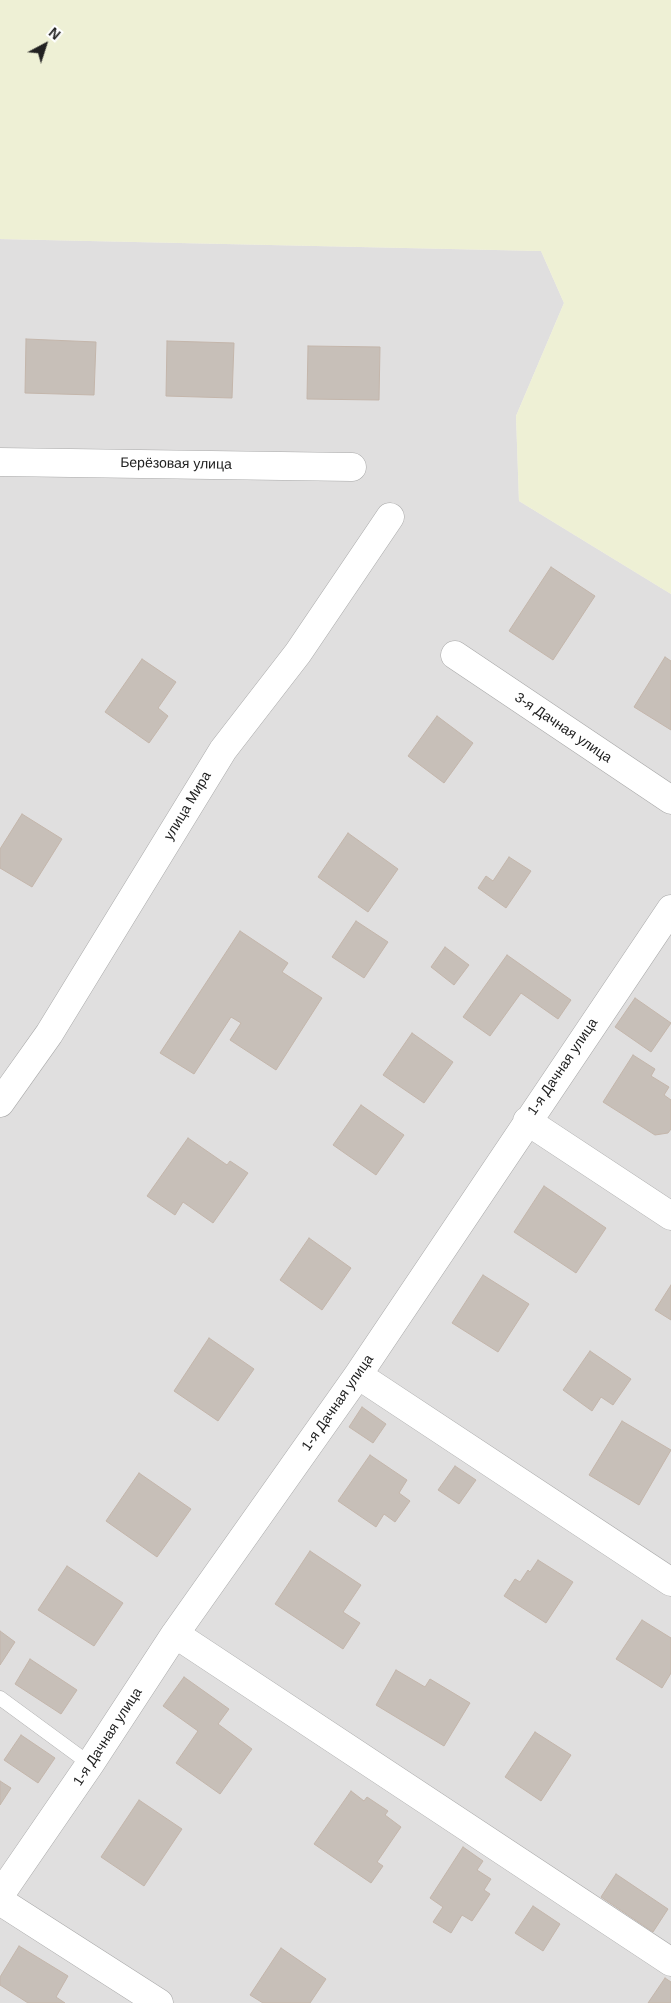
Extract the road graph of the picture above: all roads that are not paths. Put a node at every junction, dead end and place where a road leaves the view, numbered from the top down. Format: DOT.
graph roads {
  1 [pos="0,462"];
  2 [pos="352,467"];
  3 [pos="390,518"];
  4 [pos="454,655"];
  5 [pos="671,800"];
  6 [pos="671,909"];
  7 [pos="0,1103"];
  8 [pos="527,1121"];
  9 [pos="671,1216"];
  10 [pos="358,1375"];
  11 [pos="671,1582"];
  12 [pos="175,1634"];
  13 [pos="0,1698"];
  14 [pos="90,1764"];
  15 [pos="0,1895"];
  16 [pos="0,1900"];
  17 [pos="671,1962"];
  18 [pos="159,2003"];
  1 -- 2 [label="street, Берёзовая улица"];
  3 -- 7 [label="street, улица Мира"];
  4 -- 5 [label="street, 3-я Дачная улица"];
  6 -- 8 [label="street, 1-я Дачная улица"];
  8 -- 9 [label="street"];
  8 -- 10 [label="street, 1-я Дачная улица"];
  10 -- 11 [label="street"];
  10 -- 12 [label="street, 1-я Дачная улица"];
  12 -- 14 [label="street, 1-я Дачная улица"];
  12 -- 17 [label="street"];
  13 -- 14 [label="lane"];
  14 -- 15 [label="street, 1-я Дачная улица"];
  16 -- 18 [label="street"];
}
